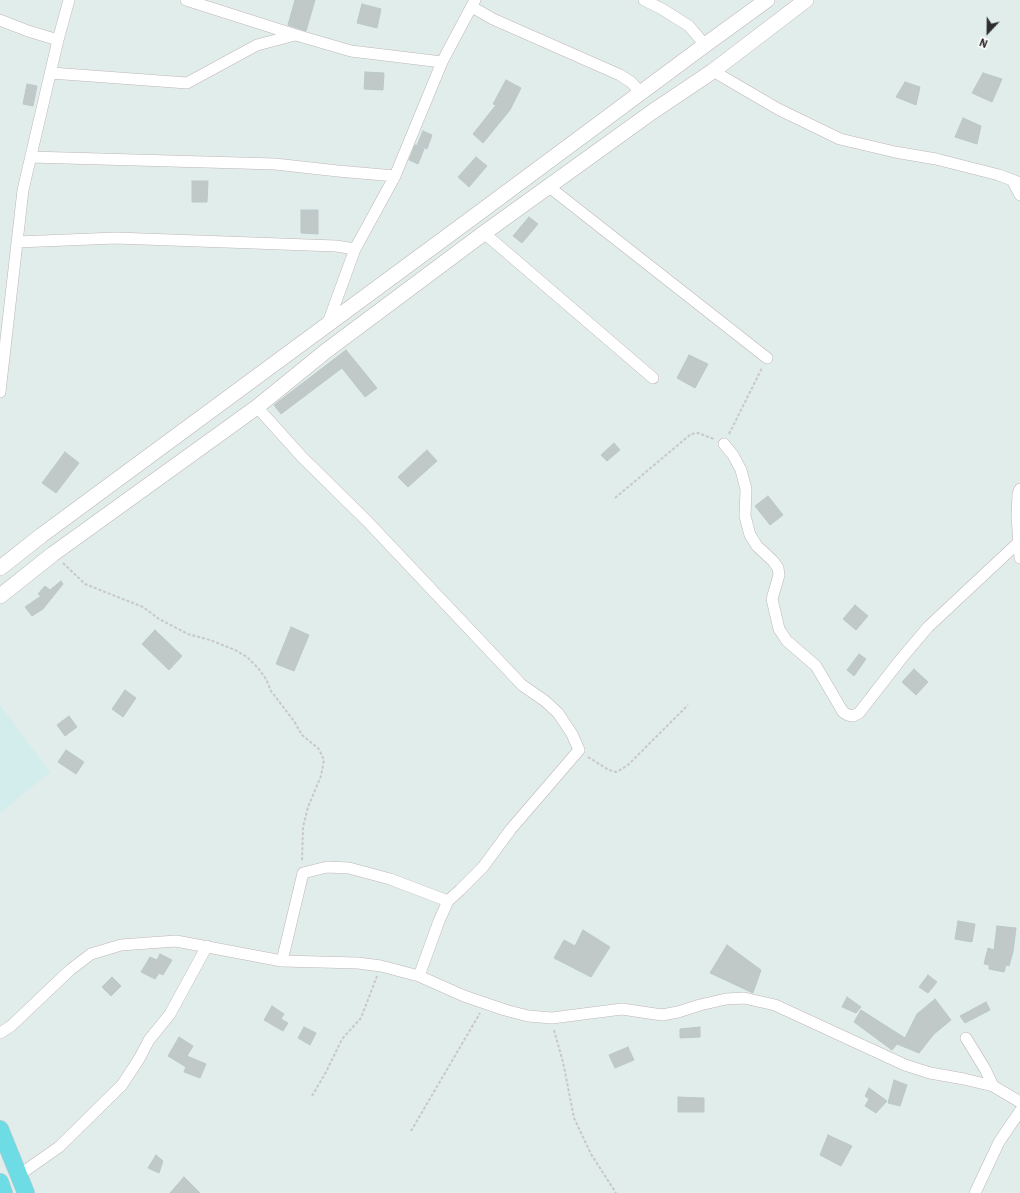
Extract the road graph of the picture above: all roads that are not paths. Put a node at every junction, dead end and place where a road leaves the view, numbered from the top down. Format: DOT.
graph roads {
  1 [pos="69,0"];
  2 [pos="186,0"];
  3 [pos="644,0"];
  4 [pos="767,0"];
  5 [pos="806,0"];
  6 [pos="474,3"];
  7 [pos="0,20"];
  8 [pos="296,35"];
  9 [pos="58,40"];
  10 [pos="704,45"];
  11 [pos="442,62"];
  12 [pos="713,71"];
  13 [pos="51,73"];
  14 [pos="641,93"];
  15 [pos="31,157"];
  16 [pos="395,176"];
  17 [pos="1017,179"];
  18 [pos="548,186"];
  19 [pos="1020,195"];
  20 [pos="484,232"];
  21 [pos="17,242"];
  22 [pos="355,249"];
  23 [pos="328,324"];
  24 [pos="2,342"];
  25 [pos="767,358"];
  26 [pos="653,378"];
  27 [pos="0,392"];
  28 [pos="257,407"];
  29 [pos="724,444"];
  30 [pos="1020,489"];
  31 [pos="1019,542"];
  32 [pos="1020,558"];
  33 [pos="0,568"];
  34 [pos="0,596"];
  35 [pos="448,901"];
  36 [pos="207,946"];
  37 [pos="282,961"];
  38 [pos="419,976"];
  39 [pos="0,1033"];
  40 [pos="966,1038"];
  41 [pos="993,1086"];
  42 [pos="1020,1102"];
  43 [pos="1020,1111"];
  44 [pos="0,1129"];
  45 [pos="19,1175"];
  46 [pos="0,1182"];
  47 [pos="4,1193"];
  48 [pos="26,1193"];
  49 [pos="975,1193"];
  1 -- 9 [label="street"];
  2 -- 8 [label="street"];
  3 -- 10 [label="street"];
  4 -- 10 [label="street"];
  5 -- 12 [label="street"];
  6 -- 11 [label="street"];
  6 -- 14 [label="street"];
  7 -- 9 [label="street"];
  8 -- 11 [label="street"];
  8 -- 13 [label="street"];
  9 -- 13 [label="street"];
  10 -- 14 [label="street"];
  11 -- 16 [label="street"];
  12 -- 17 [label="street"];
  12 -- 18 [label="street"];
  13 -- 15 [label="street"];
  14 -- 23 [label="street"];
  15 -- 16 [label="street"];
  15 -- 21 [label="street"];
  16 -- 22 [label="street"];
  17 -- 19 [label="street"];
  18 -- 20 [label="street"];
  18 -- 25 [label="street"];
  20 -- 26 [label="street"];
  20 -- 28 [label="street"];
  21 -- 22 [label="street"];
  21 -- 24 [label="street"];
  22 -- 23 [label="street"];
  23 -- 33 [label="street"];
  24 -- 27 [label="street"];
  28 -- 34 [label="street"];
  28 -- 35 [label="street"];
  29 -- 31 [label="street"];
  30 -- 31 [label="street"];
  31 -- 32 [label="street"];
  35 -- 37 [label="street"];
  35 -- 38 [label="street"];
  36 -- 37 [label="street"];
  36 -- 39 [label="street"];
  36 -- 45 [label="street"];
  37 -- 38 [label="street"];
  38 -- 41 [label="street"];
  40 -- 41 [label="street"];
  41 -- 42 [label="street"];
  43 -- 49 [label="street"];
  44 -- 45 [label="main road"];
  45 -- 48 [label="main road"];
  46 -- 47 [label="main road"];
}
